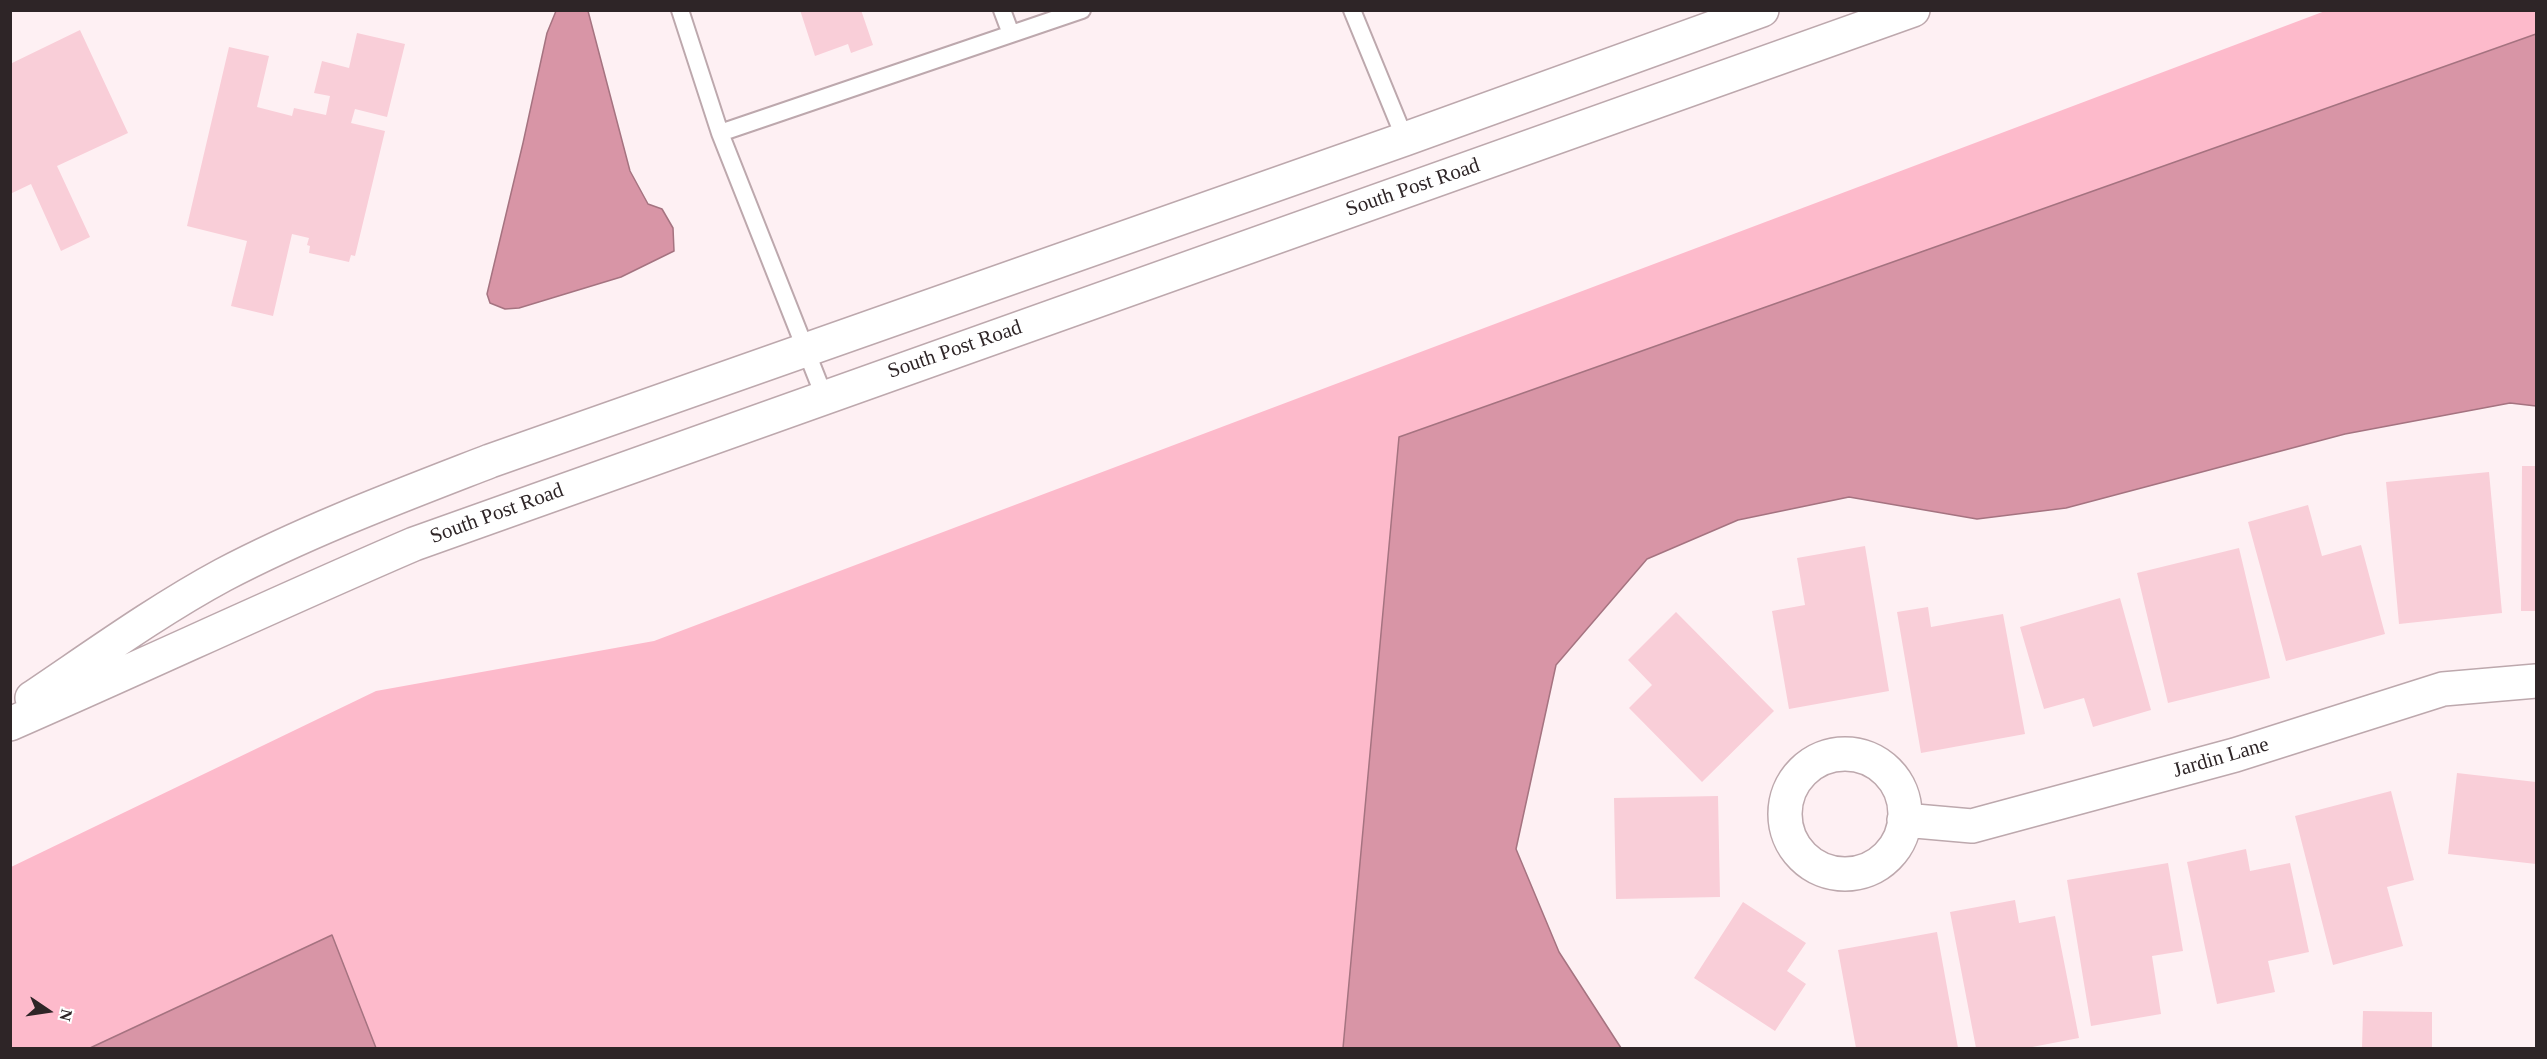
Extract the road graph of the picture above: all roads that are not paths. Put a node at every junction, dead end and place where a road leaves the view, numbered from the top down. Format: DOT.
graph roads {
  1 [pos="680,10"];
  2 [pos="1002,10"];
  3 [pos="1082,10"];
  4 [pos="1352,10"];
  5 [pos="1762,10"];
  6 [pos="1913,10"];
  7 [pos="1011,34"];
  8 [pos="720,133"];
  9 [pos="1405,139"];
  10 [pos="807,350"];
  11 [pos="824,396"];
  12 [pos="2536,681"];
  13 [pos="10,711"];
  14 [pos="10,724"];
  15 [pos="1905,820"];
  1 -- 8 [label="lane"];
  2 -- 7 [label="lane"];
  3 -- 7 [label="lane"];
  4 -- 9 [label="lane"];
  5 -- 9 [label="street"];
  6 -- 11 [label="street, South Post Road"];
  7 -- 8 [label="lane"];
  8 -- 10 [label="lane"];
  9 -- 10 [label="street"];
  10 -- 11 [label="lane"];
  10 -- 13 [label="street"];
  11 -- 14 [label="street, South Post Road"];
  12 -- 15 [label="street, Jardin Lane"];
}
